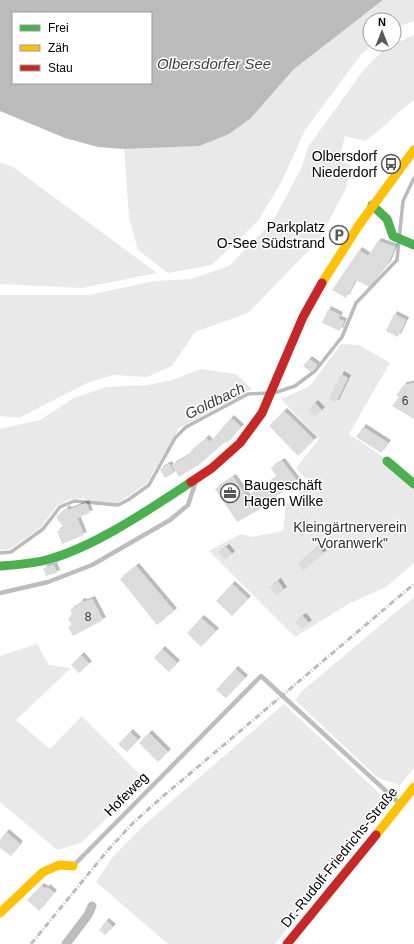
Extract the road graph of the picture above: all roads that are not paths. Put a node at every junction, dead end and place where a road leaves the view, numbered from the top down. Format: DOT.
graph roads {
  1 [pos="414,150"];
  2 [pos="372,205"];
  3 [pos="410,243"];
  4 [pos="387,461"];
  5 [pos="196,480"];
  6 [pos="414,484"];
  7 [pos="0,566"];
  8 [pos="0,593"];
  9 [pos="414,787"];
  10 [pos="400,804"];
  11 [pos="73,866"];
  12 [pos="92,906"];
  13 [pos="0,913"];
  14 [pos="66,944"];
  15 [pos="287,944"];
  1 -- 2 [label="street"];
  2 -- 3 [label="street"];
  2 -- 5 [label="street"];
  4 -- 6 [label="street"];
  5 -- 7 [label="street"];
  5 -- 8 [label="lane"];
  9 -- 10 [label="street, Dr.-Rudolf-Friedrichs-Straße"];
  10 -- 11 [label="lane, Hofeweg"];
  10 -- 15 [label="street, Dr.-Rudolf-Friedrichs-Straße"];
  11 -- 13 [label="street, Hofeweg"];
  12 -- 14 [label="street"];
}
